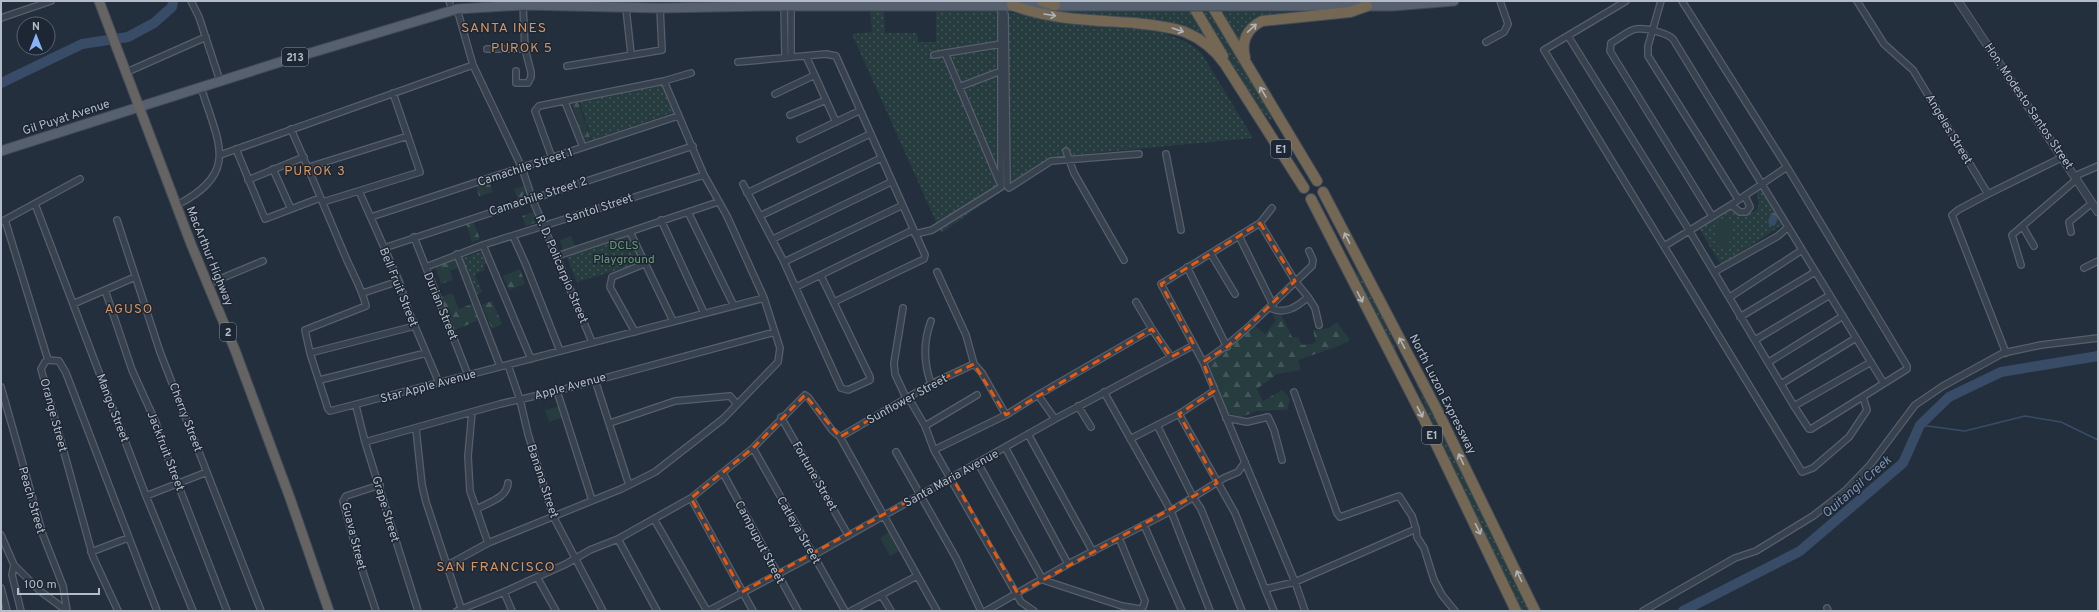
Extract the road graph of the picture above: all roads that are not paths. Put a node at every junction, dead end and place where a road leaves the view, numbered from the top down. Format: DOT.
graph roads {
  1 [pos="51,1"];
  2 [pos="99,1"];
  3 [pos="1042,1"];
  4 [pos="1190,1"];
  5 [pos="1209,1"];
  6 [pos="1454,1"];
  7 [pos="1500,1"];
  8 [pos="1626,1"];
  9 [pos="1661,1"];
  10 [pos="1682,1"];
  11 [pos="1857,1"];
  12 [pos="1958,1"];
  13 [pos="194,2"];
  14 [pos="765,3"];
  15 [pos="976,3"];
  16 [pos="716,4"];
  17 [pos="850,4"];
  18 [pos="523,5"];
  19 [pos="1055,5"];
  20 [pos="788,6"];
  21 [pos="1367,6"];
  22 [pos="452,7"];
  23 [pos="626,8"];
  24 [pos="660,8"];
  25 [pos="1005,8"];
  26 [pos="1,18"];
  27 [pos="784,26"];
  28 [pos="791,26"];
  29 [pos="1652,30"];
  30 [pos="1568,36"];
  31 [pos="206,37"];
  32 [pos="791,40"];
  33 [pos="784,41"];
  34 [pos="1486,42"];
  35 [pos="1001,44"];
  36 [pos="487,49"];
  37 [pos="525,50"];
  38 [pos="945,53"];
  39 [pos="631,54"];
  40 [pos="934,55"];
  41 [pos="806,56"];
  42 [pos="785,57"];
  43 [pos="791,57"];
  44 [pos="738,62"];
  45 [pos="1247,64"];
  46 [pos="473,65"];
  47 [pos="567,66"];
  48 [pos="1001,70"];
  49 [pos="516,71"];
  50 [pos="127,72"];
  51 [pos="691,73"];
  52 [pos="815,76"];
  53 [pos="220,81"];
  54 [pos="664,81"];
  55 [pos="1239,83"];
  56 [pos="201,87"];
  57 [pos="959,87"];
  58 [pos="393,93"];
  59 [pos="775,94"];
  60 [pos="826,100"];
  61 [pos="565,102"];
  62 [pos="138,106"];
  63 [pos="860,111"];
  64 [pos="790,115"];
  65 [pos="678,116"];
  66 [pos="836,122"];
  67 [pos="291,129"];
  68 [pos="870,134"];
  69 [pos="408,136"];
  70 [pos="800,139"];
  71 [pos="693,146"];
  72 [pos="583,147"];
  73 [pos="236,149"];
  74 [pos="1,151"];
  75 [pos="1066,151"];
  76 [pos="1138,154"];
  77 [pos="1166,154"];
  78 [pos="220,155"];
  79 [pos="304,157"];
  80 [pos="2063,157"];
  81 [pos="552,158"];
  82 [pos="880,158"];
  83 [pos="1068,159"];
  84 [pos="2098,166"];
  85 [pos="309,167"];
  86 [pos="1787,167"];
  87 [pos="522,168"];
  88 [pos="274,169"];
  89 [pos="704,175"];
  90 [pos="80,178"];
  91 [pos="2076,178"];
  92 [pos="248,180"];
  93 [pos="1317,181"];
  94 [pos="891,182"];
  95 [pos="743,184"];
  96 [pos="1761,184"];
  97 [pos="1001,187"];
  98 [pos="1304,188"];
  99 [pos="359,190"];
  100 [pos="1323,192"];
  101 [pos="747,193"];
  102 [pos="1988,194"];
  103 [pos="1745,196"];
  104 [pos="532,198"];
  105 [pos="1311,199"];
  106 [pos="1738,199"];
  107 [pos="322,200"];
  108 [pos="718,202"];
  109 [pos="2092,203"];
  110 [pos="34,204"];
  111 [pos="177,205"];
  112 [pos="1731,205"];
  113 [pos="902,206"];
  114 [pos="1272,208"];
  115 [pos="291,209"];
  116 [pos="688,212"];
  117 [pos="2098,212"];
  118 [pos="760,216"];
  119 [pos="1712,216"];
  120 [pos="371,217"];
  121 [pos="117,220"];
  122 [pos="660,220"];
  123 [pos="3,221"];
  124 [pos="1260,223"];
  125 [pos="544,226"];
  126 [pos="2023,227"];
  127 [pos="1787,228"];
  128 [pos="1181,230"];
  129 [pos="1689,230"];
  130 [pos="630,232"];
  131 [pos="914,232"];
  132 [pos="2071,232"];
  133 [pos="513,236"];
  134 [pos="1239,236"];
  135 [pos="414,237"];
  136 [pos="773,239"];
  137 [pos="483,245"];
  138 [pos="1666,245"];
  139 [pos="2034,246"];
  140 [pos="384,248"];
  141 [pos="1802,250"];
  142 [pos="1309,251"];
  143 [pos="457,254"];
  144 [pos="1211,254"];
  145 [pos="557,256"];
  146 [pos="1124,260"];
  147 [pos="2098,260"];
  148 [pos="263,262"];
  149 [pos="784,262"];
  150 [pos="644,264"];
  151 [pos="2021,265"];
  152 [pos="426,267"];
  153 [pos="1187,267"];
  154 [pos="2084,268"];
  155 [pos="937,272"];
  156 [pos="1714,272"];
  157 [pos="1815,272"];
  158 [pos="822,276"];
  159 [pos="135,277"];
  160 [pos="399,281"];
  161 [pos="1295,281"];
  162 [pos="208,284"];
  163 [pos="796,287"];
  164 [pos="106,290"];
  165 [pos="363,293"];
  166 [pos="1235,294"];
  167 [pos="1830,295"];
  168 [pos="1308,297"];
  169 [pos="1730,297"];
  170 [pos="764,298"];
  171 [pos="834,302"];
  172 [pos="1136,302"];
  173 [pos="73,304"];
  174 [pos="734,306"];
  175 [pos="1271,306"];
  176 [pos="903,308"];
  177 [pos="704,313"];
  178 [pos="1843,316"];
  179 [pos="1740,317"];
  180 [pos="673,321"];
  181 [pos="931,321"];
  182 [pos="1319,325"];
  183 [pos="414,326"];
  184 [pos="1152,329"];
  185 [pos="635,332"];
  186 [pos="775,332"];
  187 [pos="1856,338"];
  188 [pos="2098,338"];
  189 [pos="1755,340"];
  190 [pos="592,342"];
  191 [pos="1194,345"];
  192 [pos="1227,347"];
  193 [pos="560,351"];
  194 [pos="310,353"];
  195 [pos="426,353"];
  196 [pos="2006,353"];
  197 [pos="1171,357"];
  198 [pos="531,358"];
  199 [pos="48,360"];
  200 [pos="1203,362"];
  201 [pos="1769,362"];
  202 [pos="1871,362"];
  203 [pos="974,364"];
  204 [pos="508,365"];
  205 [pos="500,366"];
  206 [pos="468,375"];
  207 [pos="320,380"];
  208 [pos="595,380"];
  209 [pos="1883,382"];
  210 [pos="439,383"];
  211 [pos="932,384"];
  212 [pos="1781,384"];
  213 [pos="1,387"];
  214 [pos="557,391"];
  215 [pos="1214,391"];
  216 [pos="1104,392"];
  217 [pos="1294,392"];
  218 [pos="976,394"];
  219 [pos="1038,395"];
  220 [pos="1863,397"];
  221 [pos="520,400"];
  222 [pos="907,400"];
  223 [pos="736,403"];
  224 [pos="356,406"];
  225 [pos="1078,406"];
  226 [pos="1794,406"];
  227 [pos="472,412"];
  228 [pos="1179,414"];
  229 [pos="1006,415"];
  230 [pos="781,417"];
  231 [pos="1226,418"];
  232 [pos="1055,419"];
  233 [pos="610,423"];
  234 [pos="1157,425"];
  235 [pos="925,426"];
  236 [pos="1091,427"];
  237 [pos="416,429"];
  238 [pos="1028,434"];
  239 [pos="840,437"];
  240 [pos="1130,439"];
  241 [pos="365,442"];
  242 [pos="1005,447"];
  243 [pos="753,448"];
  244 [pos="934,450"];
  245 [pos="896,452"];
  246 [pos="1282,460"];
  247 [pos="1245,462"];
  248 [pos="978,463"];
  249 [pos="207,472"];
  250 [pos="1238,472"];
  251 [pos="723,473"];
  252 [pos="1250,475"];
  253 [pos="952,477"];
  254 [pos="508,483"];
  255 [pos="1217,483"];
  256 [pos="178,484"];
  257 [pos="380,485"];
  258 [pos="629,485"];
  259 [pos="146,496"];
  260 [pos="920,496"];
  261 [pos="1193,497"];
  262 [pos="692,498"];
  263 [pos="592,500"];
  264 [pos="477,509"];
  265 [pos="1171,510"];
  266 [pos="884,515"];
  267 [pos="553,516"];
  268 [pos="654,519"];
  269 [pos="1144,525"];
  270 [pos="1416,529"];
  271 [pos="848,535"];
  272 [pos="1,536"];
  273 [pos="128,538"];
  274 [pos="1119,538"];
  275 [pos="618,539"];
  276 [pos="488,543"];
  277 [pos="3,546"];
  278 [pos="91,552"];
  279 [pos="1093,552"];
  280 [pos="814,555"];
  281 [pos="575,559"];
  282 [pos="1068,564"];
  283 [pos="14,565"];
  284 [pos="448,565"];
  285 [pos="777,574"];
  286 [pos="918,576"];
  287 [pos="537,577"];
  288 [pos="1042,580"];
  289 [pos="1295,582"];
  290 [pos="1,588"];
  291 [pos="1265,589"];
  292 [pos="504,592"];
  293 [pos="742,592"];
  294 [pos="1018,594"];
  295 [pos="882,596"];
  296 [pos="460,610"];
  297 [pos="7,611"];
  298 [pos="21,611"];
  299 [pos="67,611"];
  300 [pos="118,611"];
  301 [pos="158,611"];
  302 [pos="193,611"];
  303 [pos="227,611"];
  304 [pos="261,611"];
  305 [pos="329,611"];
  306 [pos="376,611"];
  307 [pos="418,611"];
  308 [pos="512,611"];
  309 [pos="556,611"];
  310 [pos="602,611"];
  311 [pos="657,611"];
  312 [pos="708,611"];
  313 [pos="753,611"];
  314 [pos="798,611"];
  315 [pos="845,611"];
  316 [pos="851,611"];
  317 [pos="891,611"];
  318 [pos="937,611"];
  319 [pos="981,611"];
  320 [pos="986,611"];
  321 [pos="1034,611"];
  322 [pos="1182,611"];
  323 [pos="1210,611"];
  324 [pos="1242,611"];
  325 [pos="1274,611"];
  326 [pos="1305,611"];
  327 [pos="1455,611"];
  328 [pos="1516,611"];
  329 [pos="1535,611"];
  330 [pos="1643,611"];
  1 -- 26 [label="street"];
  2 -- 50 [label="highway, MacArthur Highway / 2"];
  3 -- 19 [label="highway"];
  4 -- 55 [label="highway"];
  5 -- 45 [label="highway"];
  6 -- 21 [label="main road, 213"];
  7 -- 34 [label="street"];
  8 -- 30 [label="street"];
  9 -- 29 [label="street"];
  10 -- 86 [label="street"];
  11 -- 102 [label="street, Angeles Street"];
  12 -- 80 [label="street, Hon. Modesto Santos Street"];
  13 -- 31 [label="street"];
  14 -- 16 [label="main road, 213"];
  14 -- 20 [label="main road, 213"];
  15 -- 17 [label="main road, 213"];
  15 -- 25 [label="main road, 213"];
  16 -- 24 [label="main road, 213"];
  17 -- 20 [label="main road, 213"];
  18 -- 22 [label="main road, 213"];
  18 -- 23 [label="main road, 213"];
  18 -- 37 [label="street"];
  19 -- 21 [label="main road, 213, bridge"];
  19 -- 25 [label="main road, 213"];
  20 -- 27 [label="street"];
  20 -- 28 [label="street"];
  45 -- 21 [label="highway, one-way"];
  22 -- 46 [label="street, R. D. Policarpio Street"];
  22 -- 53 [label="main road, 213"];
  23 -- 24 [label="main road, 213"];
  23 -- 39 [label="street"];
  24 -- 39 [label="street"];
  25 -- 35 [label="street"];
  25 -- 55 [label="highway, one-way"];
  25 -- 83 [label="street"];
  27 -- 28 [label="street"];
  27 -- 33 [label="street"];
  28 -- 32 [label="street"];
  29 -- 96 [label="street"];
  29 -- 106 [label="street"];
  29 -- 119 [label="street"];
  30 -- 129 [label="street"];
  30 -- 138 [label="street"];
  31 -- 50 [label="street"];
  31 -- 53 [label="street"];
  32 -- 33 [label="street"];
  32 -- 43 [label="street"];
  33 -- 42 [label="street"];
  35 -- 38 [label="street"];
  35 -- 48 [label="street"];
  36 -- 37 [label="street"];
  37 -- 49 [label="street"];
  38 -- 40 [label="street"];
  38 -- 57 [label="street"];
  39 -- 47 [label="street"];
  41 -- 43 [label="street"];
  41 -- 52 [label="street"];
  41 -- 63 [label="street"];
  42 -- 43 [label="street"];
  42 -- 44 [label="street"];
  93 -- 45 [label="highway, E1, one-way"];
  46 -- 58 [label="street"];
  46 -- 87 [label="street, R. D. Policarpio Street"];
  48 -- 57 [label="street"];
  48 -- 97 [label="street"];
  50 -- 62 [label="highway, MacArthur Highway / 2"];
  51 -- 54 [label="street"];
  52 -- 59 [label="street"];
  52 -- 60 [label="street"];
  53 -- 56 [label="main road, 213"];
  54 -- 61 [label="street"];
  54 -- 65 [label="street"];
  55 -- 98 [label="highway, E1"];
  56 -- 62 [label="main road, 213"];
  56 -- 78 [label="street"];
  57 -- 97 [label="street"];
  58 -- 67 [label="street"];
  58 -- 69 [label="street"];
  60 -- 64 [label="street"];
  60 -- 66 [label="street"];
  61 -- 72 [label="street"];
  61 -- 81 [label="street"];
  62 -- 74 [label="main road, Gil Puyat Avenue / 213"];
  62 -- 111 [label="highway, MacArthur Highway / 2"];
  63 -- 66 [label="street"];
  63 -- 68 [label="street"];
  65 -- 71 [label="street"];
  65 -- 72 [label="street, Camachile Street 1"];
  66 -- 70 [label="street"];
  67 -- 73 [label="street"];
  67 -- 79 [label="street"];
  68 -- 82 [label="street"];
  68 -- 101 [label="street"];
  69 -- 85 [label="street"];
  69 -- 99 [label="street"];
  71 -- 89 [label="street"];
  71 -- 104 [label="street, Camachile Street 2"];
  72 -- 81 [label="street, Camachile Street 1"];
  73 -- 78 [label="street"];
  73 -- 92 [label="street"];
  75 -- 83 [label="street"];
  76 -- 83 [label="street"];
  77 -- 128 [label="street"];
  78 -- 111 [label="street"];
  79 -- 85 [label="street"];
  79 -- 88 [label="street"];
  80 -- 91 [label="street, Hon. Modesto Santos Street"];
  80 -- 102 [label="street"];
  81 -- 87 [label="street, Camachile Street 1"];
  82 -- 94 [label="street"];
  82 -- 118 [label="street"];
  83 -- 146 [label="street"];
  84 -- 91 [label="street"];
  85 -- 107 [label="street"];
  86 -- 96 [label="street"];
  86 -- 209 [label="street"];
  87 -- 104 [label="street, R. D. Policarpio Street"];
  87 -- 120 [label="street, Camachile Street 1"];
  88 -- 92 [label="street"];
  88 -- 115 [label="street"];
  89 -- 108 [label="street"];
  89 -- 125 [label="street, Santol Street"];
  90 -- 110 [label="street"];
  91 -- 109 [label="street, Hon. Modesto Santos Street"];
  91 -- 126 [label="street"];
  92 -- 115 [label="street"];
  94 -- 113 [label="street"];
  94 -- 136 [label="street"];
  95 -- 101 [label="street"];
  96 -- 103 [label="street"];
  96 -- 127 [label="street"];
  97 -- 131 [label="street"];
  99 -- 107 [label="street"];
  99 -- 120 [label="street, Bell Fruit Street"];
  329 -- 100 [label="highway, North Luzon Expressway / E1, one-way"];
  101 -- 118 [label="street"];
  102 -- 196 [label="street"];
  103 -- 106 [label="street"];
  103 -- 112 [label="street"];
  104 -- 125 [label="street, R. D. Policarpio Street"];
  104 -- 135 [label="street, Camachile Street 2"];
  105 -- 328 [label="highway, E1, one-way"];
  106 -- 112 [label="street"];
  107 -- 115 [label="street"];
  107 -- 165 [label="street"];
  108 -- 116 [label="street"];
  108 -- 170 [label="street"];
  109 -- 117 [label="street, Hon. Modesto Santos Street"];
  109 -- 132 [label="street"];
  110 -- 123 [label="street"];
  110 -- 173 [label="street, Mango Street"];
  111 -- 162 [label="highway, MacArthur Highway / 2"];
  112 -- 119 [label="street"];
  113 -- 131 [label="street"];
  113 -- 149 [label="street"];
  114 -- 124 [label="street"];
  116 -- 122 [label="street"];
  116 -- 174 [label="street"];
  118 -- 136 [label="street"];
  119 -- 129 [label="street"];
  120 -- 140 [label="street, Bell Fruit Street"];
  121 -- 159 [label="street, Cherry Street"];
  122 -- 130 [label="street"];
  122 -- 177 [label="street"];
  123 -- 199 [label="street, Orange Street"];
  124 -- 134 [label="street"];
  124 -- 161 [label="street"];
  125 -- 133 [label="street, Santol Street"];
  125 -- 145 [label="street, R. D. Policarpio Street"];
  126 -- 139 [label="street"];
  126 -- 151 [label="street"];
  127 -- 141 [label="street"];
  127 -- 156 [label="street"];
  129 -- 138 [label="street"];
  129 -- 156 [label="street"];
  130 -- 145 [label="street"];
  130 -- 150 [label="street"];
  131 -- 158 [label="street"];
  131 -- 171 [label="street"];
  133 -- 137 [label="street, Santol Street"];
  133 -- 193 [label="street"];
  134 -- 144 [label="street"];
  134 -- 175 [label="street"];
  135 -- 140 [label="street, Camachile Street 2"];
  135 -- 152 [label="street, Durian Street"];
  136 -- 149 [label="street"];
  137 -- 143 [label="street, Santol Street"];
  137 -- 198 [label="street"];
  138 -- 220 [label="street"];
  140 -- 160 [label="street, Bell Fruit Street"];
  141 -- 157 [label="street"];
  141 -- 169 [label="street"];
  142 -- 161 [label="street"];
  143 -- 152 [label="street, Santol Street"];
  143 -- 205 [label="street"];
  144 -- 153 [label="street"];
  144 -- 166 [label="street"];
  145 -- 190 [label="street, R. D. Policarpio Street"];
  147 -- 154 [label="street"];
  148 -- 162 [label="street"];
  149 -- 163 [label="street"];
  150 -- 180 [label="street"];
  150 -- 185 [label="street"];
  152 -- 206 [label="street, Durian Street"];
  153 -- 191 [label="street"];
  153 -- 192 [label="street"];
  155 -- 203 [label="street"];
  156 -- 169 [label="street"];
  157 -- 167 [label="street"];
  157 -- 179 [label="street"];
  158 -- 163 [label="street"];
  158 -- 171 [label="street"];
  159 -- 164 [label="street"];
  159 -- 249 [label="street, Cherry Street"];
  160 -- 165 [label="street"];
  160 -- 183 [label="street, Bell Fruit Street"];
  161 -- 168 [label="street"];
  161 -- 175 [label="street"];
  162 -- 305 [label="highway, MacArthur Highway / 2"];
  163 -- 171 [label="street"];
  164 -- 173 [label="street"];
  164 -- 256 [label="street, Jackfruit Street"];
  165 -- 194 [label="street, Star Apple Avenue"];
  167 -- 178 [label="street"];
  167 -- 189 [label="street"];
  168 -- 175 [label="street"];
  168 -- 182 [label="street"];
  169 -- 179 [label="street"];
  170 -- 174 [label="street, Star Apple Avenue"];
  170 -- 186 [label="street"];
  172 -- 184 [label="street"];
  173 -- 259 [label="street, Mango Street"];
  174 -- 177 [label="street, Star Apple Avenue"];
  175 -- 192 [label="street"];
  176 -- 222 [label="street"];
  177 -- 180 [label="street, Star Apple Avenue"];
  178 -- 187 [label="street"];
  178 -- 201 [label="street"];
  179 -- 189 [label="street"];
  180 -- 185 [label="street, Star Apple Avenue"];
  181 -- 211 [label="street"];
  183 -- 194 [label="street"];
  183 -- 195 [label="street, Bell Fruit Street"];
  184 -- 197 [label="street"];
  184 -- 219 [label="street"];
  185 -- 190 [label="street, Star Apple Avenue"];
  186 -- 208 [label="street, Apple Avenue"];
  186 -- 223 [label="street"];
  187 -- 202 [label="street"];
  187 -- 212 [label="street"];
  188 -- 196 [label="street"];
  189 -- 201 [label="street"];
  190 -- 193 [label="street, Star Apple Avenue"];
  191 -- 197 [label="street, Santa Maria Avenue"];
  191 -- 200 [label="street"];
  192 -- 200 [label="street"];
  193 -- 198 [label="street, Star Apple Avenue"];
  194 -- 207 [label="street, Star Apple Avenue"];
  195 -- 207 [label="street"];
  195 -- 210 [label="street, Bell Fruit Street"];
  196 -- 330 [label="street"];
  197 -- 216 [label="street, Santa Maria Avenue"];
  198 -- 204 [label="street, Star Apple Avenue"];
  199 -- 273 [label="street"];
  199 -- 278 [label="street, Orange Street"];
  200 -- 215 [label="street"];
  201 -- 212 [label="street"];
  202 -- 209 [label="street"];
  202 -- 226 [label="street"];
  203 -- 211 [label="street, Sunflower Street"];
  203 -- 229 [label="street"];
  204 -- 205 [label="street, Star Apple Avenue"];
  204 -- 221 [label="street, Banana Street"];
  205 -- 206 [label="street, Star Apple Avenue"];
  206 -- 210 [label="street, Star Apple Avenue"];
  207 -- 224 [label="street, Star Apple Avenue"];
  208 -- 214 [label="street, Apple Avenue"];
  208 -- 233 [label="street"];
  209 -- 220 [label="street"];
  210 -- 224 [label="street, Star Apple Avenue"];
  211 -- 222 [label="street, Sunflower Street"];
  212 -- 226 [label="street"];
  213 -- 299 [label="street, Peach Street"];
  214 -- 221 [label="street, Apple Avenue"];
  214 -- 263 [label="street"];
  215 -- 228 [label="street"];
  215 -- 231 [label="street"];
  216 -- 225 [label="street, Santa Maria Avenue"];
  216 -- 240 [label="street"];
  217 -- 270 [label="street"];
  218 -- 235 [label="street"];
  219 -- 229 [label="street"];
  219 -- 232 [label="street"];
  220 -- 226 [label="street"];
  221 -- 227 [label="street, Apple Avenue"];
  221 -- 267 [label="street, Banana Street"];
  222 -- 235 [label="street"];
  222 -- 239 [label="street, Sunflower Street"];
  223 -- 233 [label="street"];
  223 -- 258 [label="street"];
  224 -- 241 [label="street, Grape Street"];
  225 -- 232 [label="street, Santa Maria Avenue"];
  225 -- 236 [label="street"];
  227 -- 237 [label="street, Apple Avenue"];
  227 -- 264 [label="street"];
  228 -- 234 [label="street"];
  228 -- 255 [label="street"];
  229 -- 244 [label="street"];
  230 -- 239 [label="street"];
  230 -- 243 [label="street"];
  230 -- 271 [label="street, Fortune Street"];
  231 -- 246 [label="street"];
  231 -- 247 [label="street"];
  232 -- 238 [label="street, Santa Maria Avenue"];
  233 -- 258 [label="street"];
  234 -- 240 [label="street"];
  234 -- 261 [label="street"];
  235 -- 244 [label="street"];
  237 -- 241 [label="street, Apple Avenue"];
  237 -- 284 [label="street"];
  238 -- 242 [label="street, Santa Maria Avenue"];
  238 -- 279 [label="street"];
  239 -- 266 [label="street"];
  240 -- 265 [label="street"];
  241 -- 257 [label="street, Grape Street"];
  242 -- 248 [label="street, Santa Maria Avenue"];
  242 -- 282 [label="street"];
  243 -- 251 [label="street"];
  243 -- 280 [label="street, Catleya Street"];
  244 -- 253 [label="street"];
  245 -- 260 [label="street"];
  247 -- 250 [label="street"];
  247 -- 252 [label="street"];
  248 -- 253 [label="street, Santa Maria Avenue"];
  248 -- 288 [label="street"];
  249 -- 256 [label="street"];
  249 -- 304 [label="street, Cherry Street"];
  250 -- 252 [label="street"];
  250 -- 255 [label="street"];
  251 -- 262 [label="street"];
  251 -- 285 [label="street, Campuput Street"];
  252 -- 289 [label="street"];
  253 -- 260 [label="street, Santa Maria Avenue"];
  253 -- 294 [label="street"];
  254 -- 264 [label="street"];
  255 -- 261 [label="street"];
  255 -- 291 [label="street"];
  256 -- 259 [label="street"];
  256 -- 303 [label="street, Jackfruit Street"];
  257 -- 306 [label="street, Guava Street"];
  257 -- 307 [label="street, Grape Street"];
  258 -- 263 [label="street"];
  259 -- 302 [label="street, Mango Street"];
  260 -- 266 [label="street, Santa Maria Avenue"];
  260 -- 319 [label="street"];
  261 -- 265 [label="street"];
  261 -- 324 [label="street"];
  262 -- 268 [label="street"];
  262 -- 293 [label="street"];
  263 -- 267 [label="street"];
  264 -- 276 [label="street"];
  265 -- 269 [label="street"];
  265 -- 323 [label="street"];
  266 -- 271 [label="street, Santa Maria Avenue"];
  266 -- 286 [label="street"];
  267 -- 276 [label="street"];
  267 -- 281 [label="street, Banana Street"];
  268 -- 275 [label="street"];
  268 -- 312 [label="street"];
  269 -- 274 [label="street"];
  269 -- 322 [label="street"];
  270 -- 289 [label="street"];
  270 -- 327 [label="street"];
  271 -- 280 [label="street, Santa Maria Avenue"];
  272 -- 277 [label="street"];
  273 -- 278 [label="street"];
  273 -- 301 [label="street"];
  274 -- 279 [label="street"];
  274 -- 288 [label="street"];
  275 -- 281 [label="street"];
  275 -- 311 [label="street"];
  276 -- 284 [label="street"];
  277 -- 283 [label="street"];
  278 -- 300 [label="street, Orange Street"];
  279 -- 282 [label="street"];
  280 -- 285 [label="street, Santa Maria Avenue"];
  280 -- 315 [label="street, Catleya Street"];
  281 -- 287 [label="street"];
  281 -- 310 [label="street, Banana Street"];
  282 -- 288 [label="street"];
  283 -- 298 [label="street"];
  283 -- 299 [label="street"];
  284 -- 296 [label="street"];
  285 -- 293 [label="street, Santa Maria Avenue"];
  285 -- 314 [label="street, Campuput Street"];
  286 -- 295 [label="street"];
  286 -- 318 [label="street"];
  287 -- 292 [label="street"];
  287 -- 309 [label="street"];
  288 -- 294 [label="street"];
  289 -- 291 [label="street"];
  289 -- 326 [label="street"];
  290 -- 297 [label="street"];
  291 -- 325 [label="street"];
  292 -- 296 [label="street"];
  292 -- 308 [label="street"];
  293 -- 312 [label="street, Santa Maria Avenue"];
  293 -- 313 [label="street"];
  294 -- 320 [label="street"];
  294 -- 321 [label="street"];
  295 -- 316 [label="street"];
  295 -- 317 [label="street"];
}
